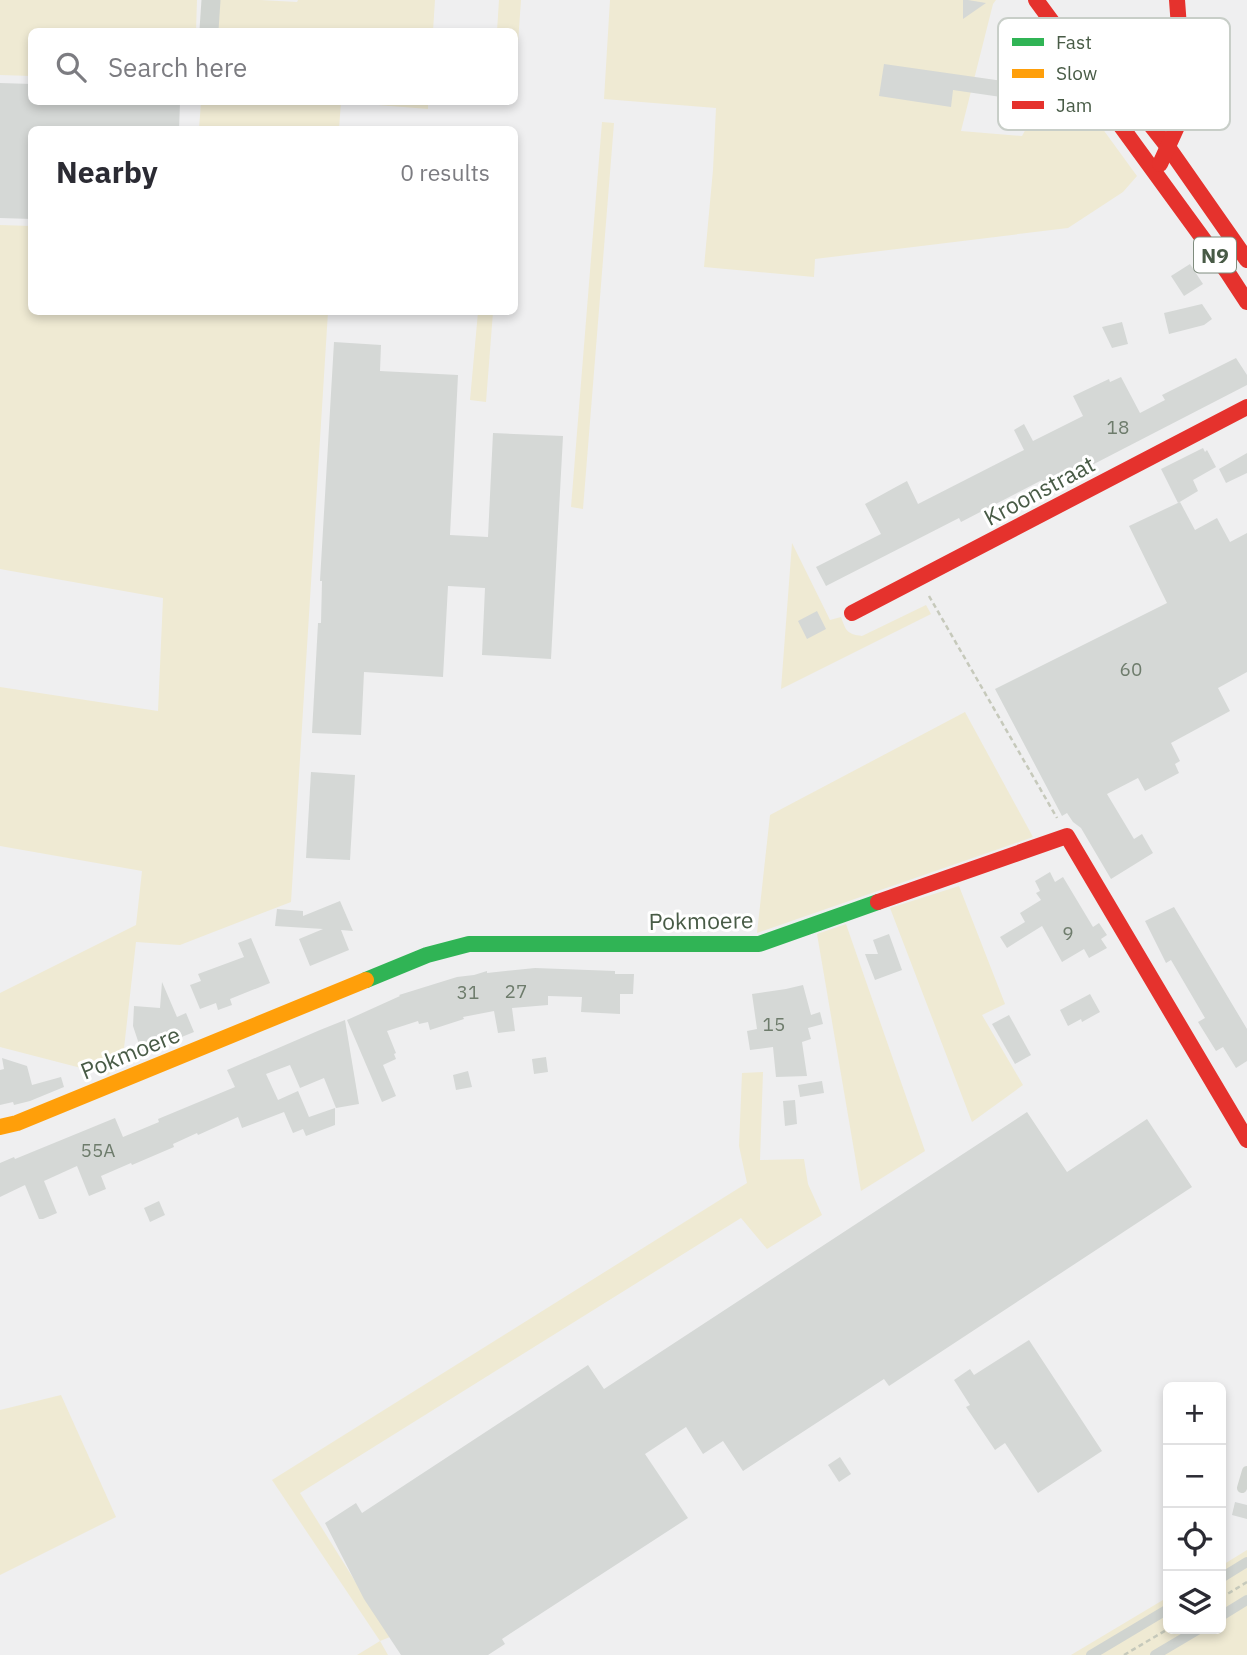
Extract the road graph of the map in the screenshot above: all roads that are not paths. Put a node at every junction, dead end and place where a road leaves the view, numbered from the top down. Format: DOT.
graph roads {
  1 [pos="211,0"];
  2 [pos="1036,0"];
  3 [pos="1055,0"];
  4 [pos="1177,0"];
  5 [pos="1049,18"];
  6 [pos="1067,18"];
  7 [pos="1178,18"];
  8 [pos="209,28"];
  9 [pos="1123,130"];
  10 [pos="1155,130"];
  11 [pos="1176,130"];
  12 [pos="1168,147"];
  13 [pos="1156,176"];
  14 [pos="1247,260"];
  15 [pos="1247,302"];
  16 [pos="1247,407"];
  17 [pos="852,613"];
  18 [pos="0,1127"];
  19 [pos="1247,1140"];
  20 [pos="1247,1471"];
  21 [pos="1242,1488"];
  22 [pos="1245,1566"];
  23 [pos="1226,1576"];
  24 [pos="1247,1600"];
  25 [pos="1163,1612"];
  26 [pos="1226,1613"];
  27 [pos="1191,1634"];
  28 [pos="1091,1655"];
  29 [pos="1155,1655"];
  1 -- 8 [label="street"];
  2 -- 5 [label="street, N9"];
  3 -- 6 [label="street, N9"];
  4 -- 7 [label="street"];
  9 -- 13 [label="street, N9"];
  10 -- 12 [label="street, N9"];
  11 -- 12 [label="street"];
  12 -- 13 [label="street"];
  12 -- 14 [label="street, N9"];
  13 -- 15 [label="street, N9"];
  16 -- 17 [label="street, Kroonstraat"];
  18 -- 19 [label="street, Pokmoere"];
  20 -- 21 [label="lane"];
  22 -- 23 [label="lane"];
  24 -- 26 [label="lane"];
  25 -- 28 [label="lane"];
  27 -- 29 [label="lane"];
}
